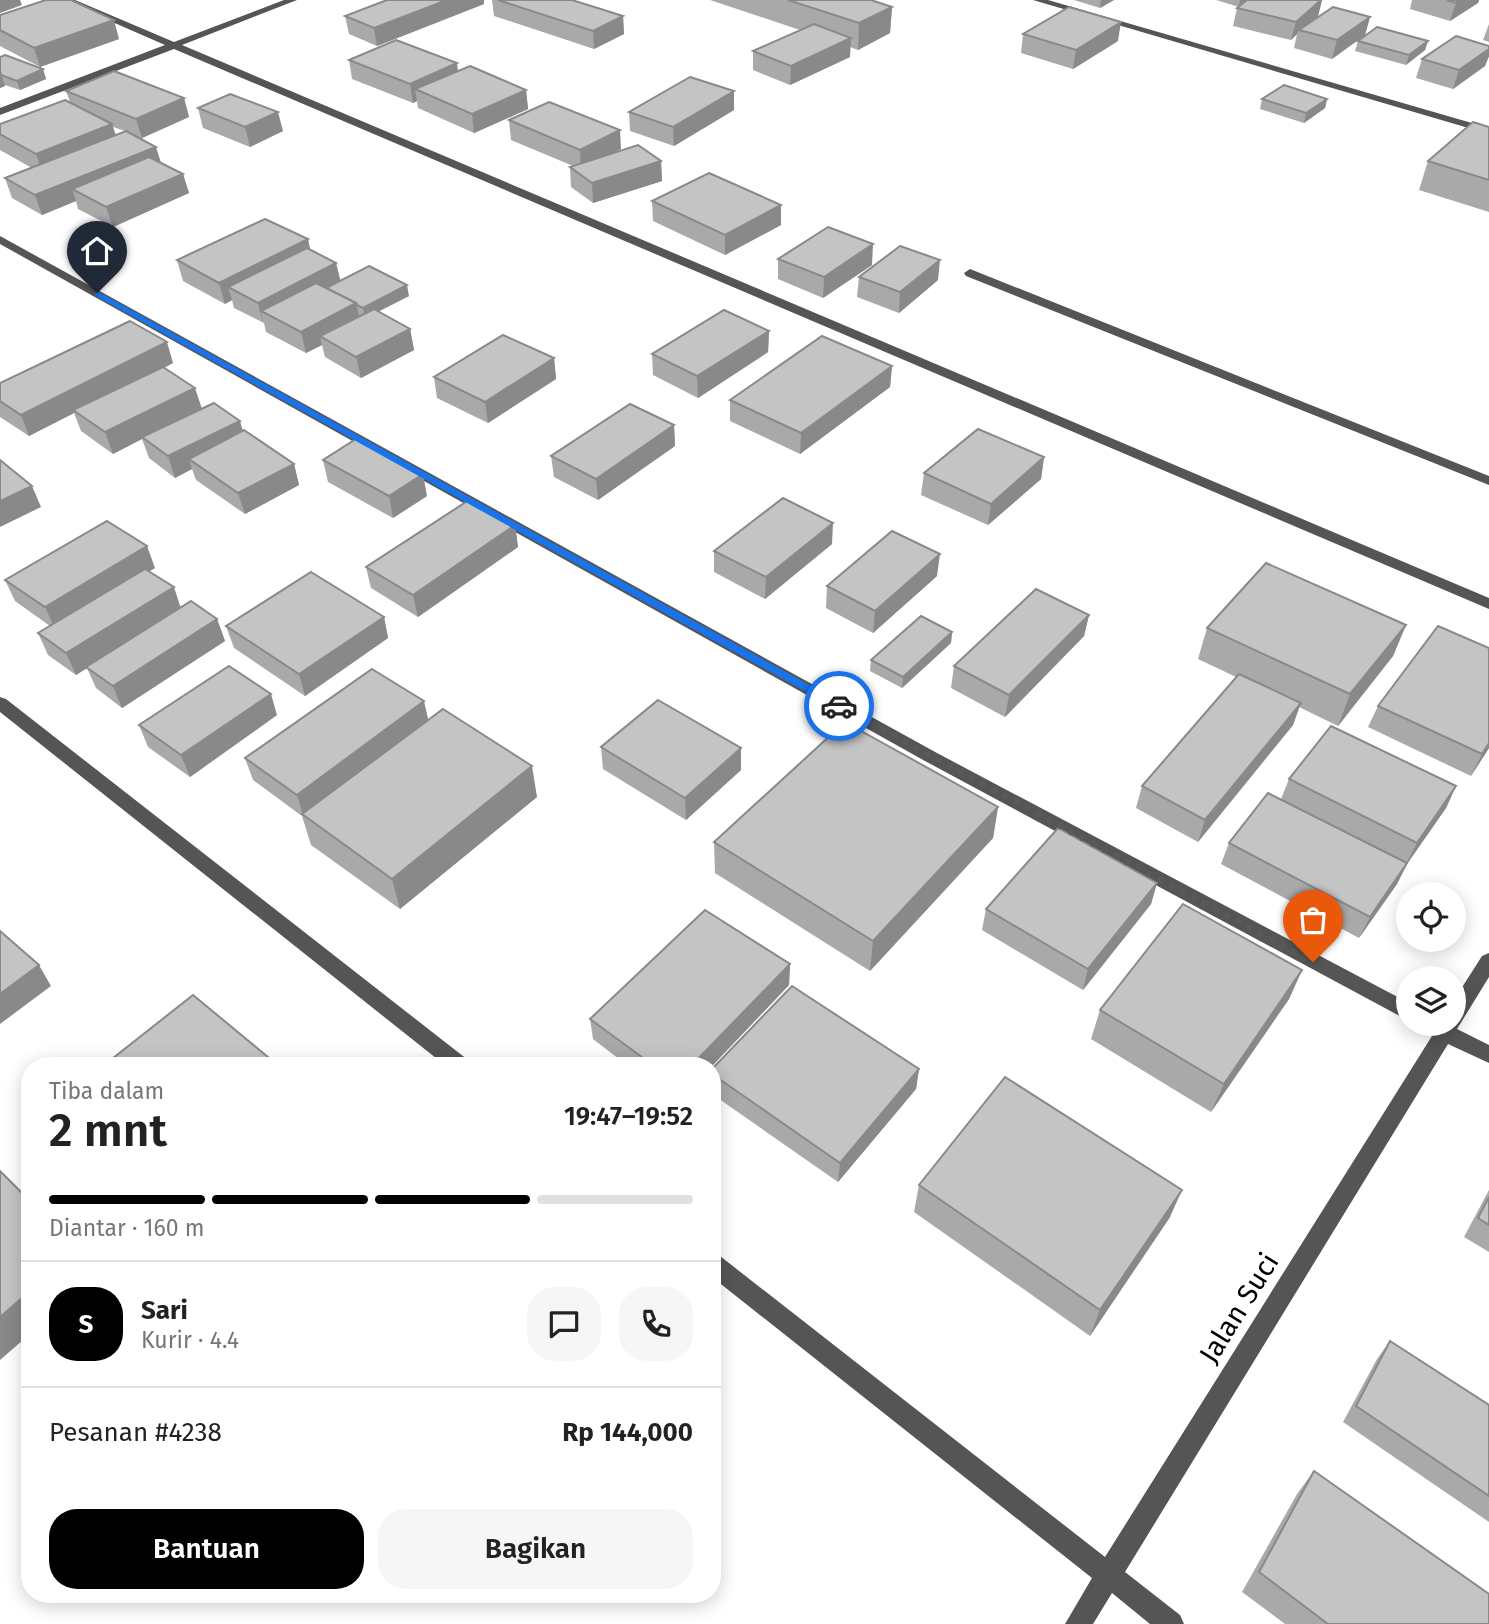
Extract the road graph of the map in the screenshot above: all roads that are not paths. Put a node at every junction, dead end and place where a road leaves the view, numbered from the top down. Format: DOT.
graph roads {
  1 [pos="67,0"];
  2 [pos="292,0"];
  3 [pos="1038,0"];
  4 [pos="176,44"];
  5 [pos="0,112"];
  6 [pos="1489,131"];
  7 [pos="0,239"];
  8 [pos="970,273"];
  9 [pos="1489,481"];
  10 [pos="1489,604"];
  11 [pos="0,703"];
  12 [pos="1489,961"];
  13 [pos="1466,993"];
  14 [pos="1396,1006"];
  15 [pos="1437,1036"];
  16 [pos="1461,1036"];
  17 [pos="1489,1055"];
  18 [pos="450,1057"];
  19 [pos="721,1270"];
  20 [pos="1108,1575"];
  21 [pos="1078,1624"];
  22 [pos="1171,1624"];
  1 -- 4 [label="street"];
  2 -- 4 [label="street"];
  3 -- 6 [label="street"];
  4 -- 5 [label="street"];
  4 -- 10 [label="street"];
  7 -- 14 [label="street"];
  8 -- 9 [label="street"];
  11 -- 18 [label="street"];
  12 -- 13 [label="street, Jalan Suci"];
  15 -- 20 [label="street, Jalan Suci"];
  16 -- 17 [label="street"];
  19 -- 20 [label="street"];
  20 -- 21 [label="street, Jalan Suci"];
  20 -- 22 [label="street"];
}
